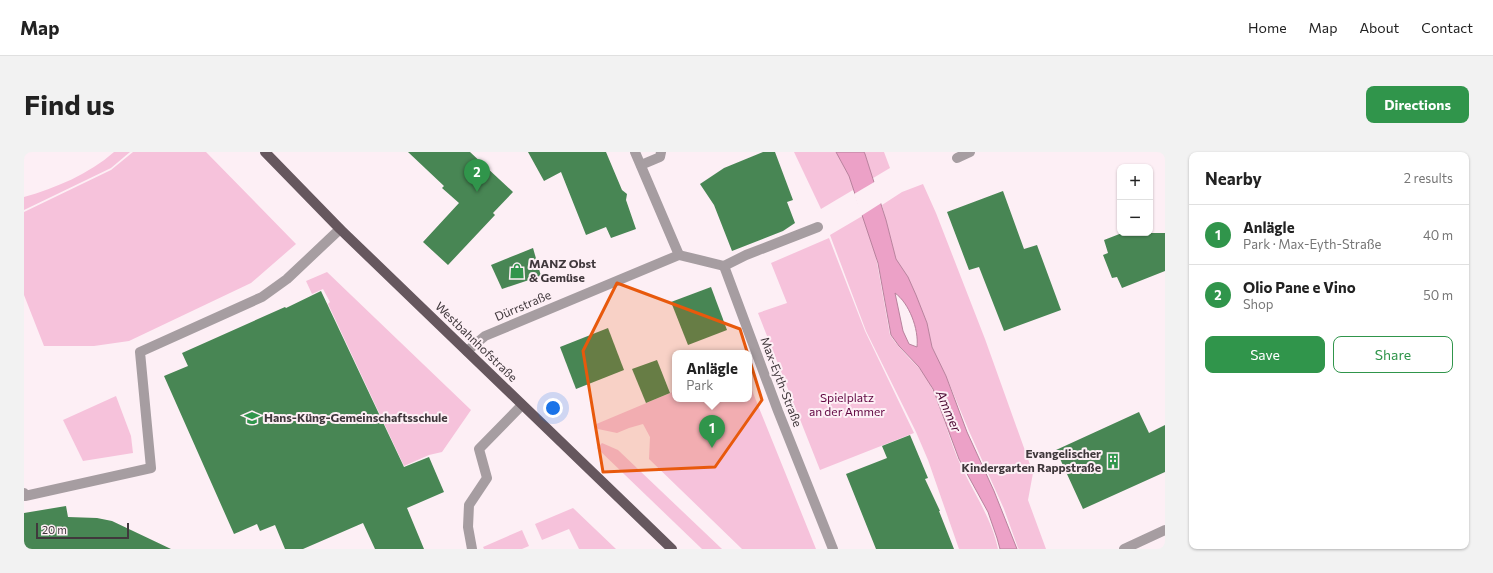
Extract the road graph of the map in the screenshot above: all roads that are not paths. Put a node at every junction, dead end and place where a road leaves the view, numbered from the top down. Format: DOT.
graph roads {
  1 [pos="265,152"];
  2 [pos="635,152"];
  3 [pos="661,152"];
  4 [pos="970,152"];
  5 [pos="957,158"];
  6 [pos="641,165"];
  7 [pos="818,227"];
  8 [pos="340,229"];
  9 [pos="679,255"];
  10 [pos="724,266"];
  11 [pos="467,351"];
  12 [pos="522,405"];
  13 [pos="24,493"];
  14 [pos="1165,530"];
  15 [pos="1126,548"];
  16 [pos="472,549"];
  17 [pos="672,549"];
  18 [pos="833,549"];
  1 -- 8 [label="main road, Westbahnhofstraße"];
  2 -- 6 [label="street"];
  3 -- 6 [label="street"];
  4 -- 5 [label="street"];
  6 -- 9 [label="street"];
  7 -- 10 [label="street"];
  8 -- 11 [label="main road, Westbahnhofstraße"];
  8 -- 13 [label="street"];
  9 -- 10 [label="street"];
  9 -- 11 [label="street, Dürrstraße"];
  10 -- 18 [label="street, Max-Eyth-Straße"];
  11 -- 12 [label="main road, Westbahnhofstraße"];
  12 -- 16 [label="street"];
  12 -- 17 [label="main road, Westbahnhofstraße"];
  14 -- 15 [label="street"];
}
